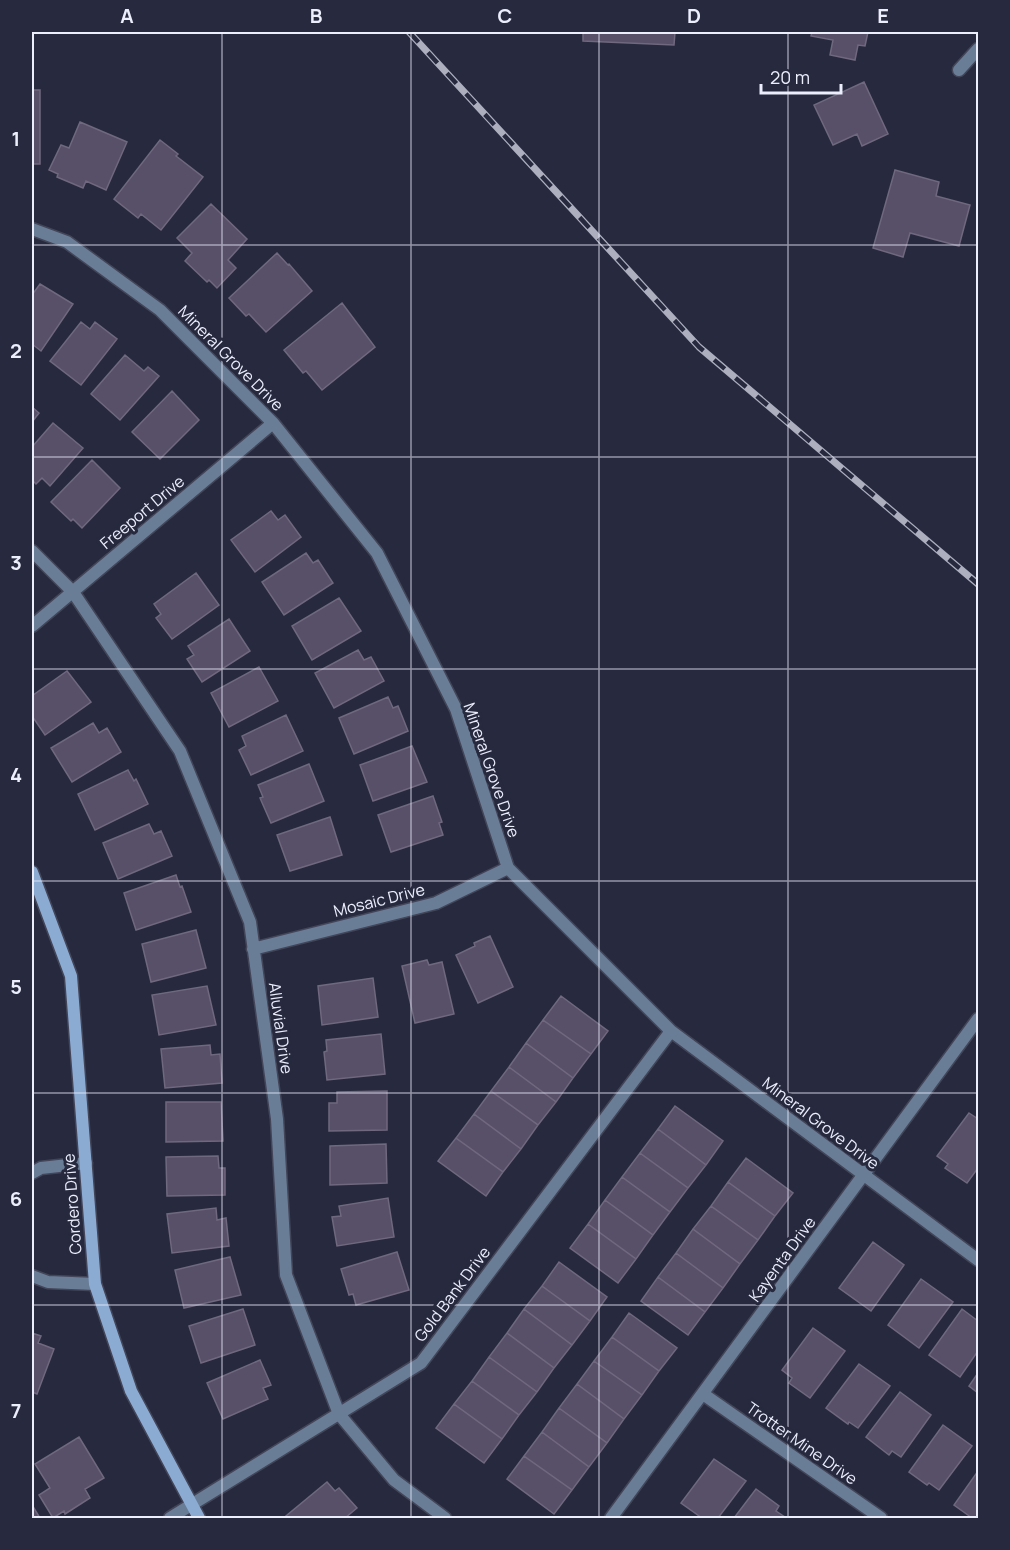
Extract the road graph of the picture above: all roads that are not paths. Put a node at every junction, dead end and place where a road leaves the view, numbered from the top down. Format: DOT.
graph roads {
  1 [pos="978,49"];
  2 [pos="959,70"];
  3 [pos="36,231"];
  4 [pos="273,423"];
  5 [pos="32,551"];
  6 [pos="73,592"];
  7 [pos="32,626"];
  8 [pos="507,868"];
  9 [pos="32,872"];
  10 [pos="253,949"];
  11 [pos="978,1019"];
  12 [pos="671,1031"];
  13 [pos="86,1163"];
  14 [pos="32,1173"];
  15 [pos="864,1176"];
  16 [pos="978,1260"];
  17 [pos="32,1276"];
  18 [pos="95,1284"];
  19 [pos="703,1394"];
  20 [pos="339,1414"];
  21 [pos="192,1505"];
  22 [pos="170,1518"];
  23 [pos="199,1518"];
  24 [pos="445,1518"];
  25 [pos="611,1518"];
  26 [pos="881,1518"];
  1 -- 2 [label="street"];
  3 -- 4 [label="street, Mineral Grove Drive"];
  4 -- 6 [label="street, Freeport Drive"];
  4 -- 8 [label="street, Mineral Grove Drive"];
  5 -- 6 [label="street, Alluvial Drive"];
  6 -- 7 [label="street, Freeport Drive"];
  6 -- 10 [label="street, Alluvial Drive"];
  8 -- 10 [label="street, Mosaic Drive"];
  8 -- 12 [label="street, Mineral Grove Drive"];
  9 -- 13 [label="street, Cordero Drive"];
  10 -- 20 [label="street, Alluvial Drive"];
  11 -- 15 [label="street, Kayenta Drive"];
  12 -- 15 [label="street, Mineral Grove Drive"];
  12 -- 20 [label="street, Gold Bank Drive"];
  13 -- 14 [label="street"];
  13 -- 18 [label="street, Cordero Drive"];
  15 -- 16 [label="street, Mineral Grove Drive"];
  15 -- 19 [label="street, Kayenta Drive"];
  17 -- 18 [label="street"];
  18 -- 21 [label="street, Cordero Drive"];
  19 -- 25 [label="street, Kayenta Drive"];
  19 -- 26 [label="street, Trotter Mine Drive"];
  20 -- 21 [label="street, Gold Bank Drive"];
  20 -- 24 [label="street, Alluvial Drive"];
  21 -- 22 [label="street, Gold Bank Drive"];
  21 -- 23 [label="street, Cordero Drive"];
}
